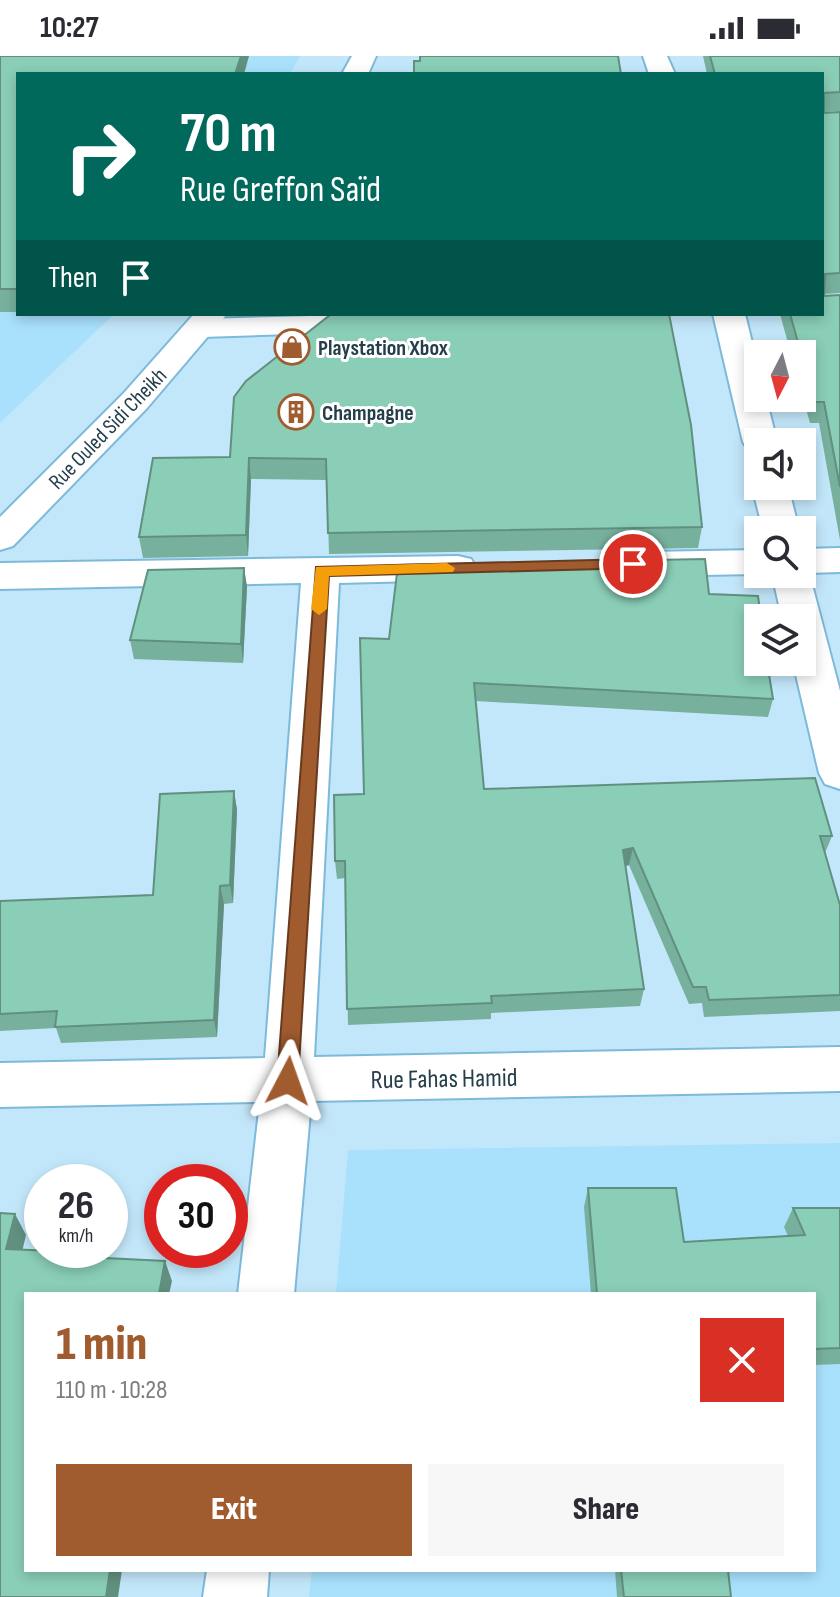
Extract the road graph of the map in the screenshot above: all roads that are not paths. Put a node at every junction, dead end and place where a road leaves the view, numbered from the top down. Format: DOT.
graph roads {
  1 [pos="729,316"];
  2 [pos="206,321"];
  3 [pos="400,321"];
  4 [pos="757,428"];
  5 [pos="0,538"];
  6 [pos="840,560"];
  7 [pos="816,561"];
  8 [pos="744,562"];
  9 [pos="618,564"];
  10 [pos="493,567"];
  11 [pos="321,571"];
  12 [pos="0,576"];
  13 [pos="794,588"];
  14 [pos="840,773"];
  15 [pos="840,1069"];
  16 [pos="288,1081"];
  17 [pos="0,1085"];
  18 [pos="266,1292"];
  19 [pos="238,1572"];
  20 [pos="235,1597"];
  1 -- 4 [label="street"];
  2 -- 3 [label="street"];
  2 -- 5 [label="street, Rue Ouled Sidi Cheikh"];
  6 -- 7 [label="street"];
  8 -- 9 [label="street"];
  10 -- 11 [label="street"];
  11 -- 12 [label="street"];
  11 -- 16 [label="street"];
  13 -- 14 [label="street"];
  15 -- 16 [label="street, Rue Fahas Hamid"];
  16 -- 17 [label="street, Rue Fahas Hamid"];
  16 -- 18 [label="street"];
  19 -- 20 [label="street"];
}
